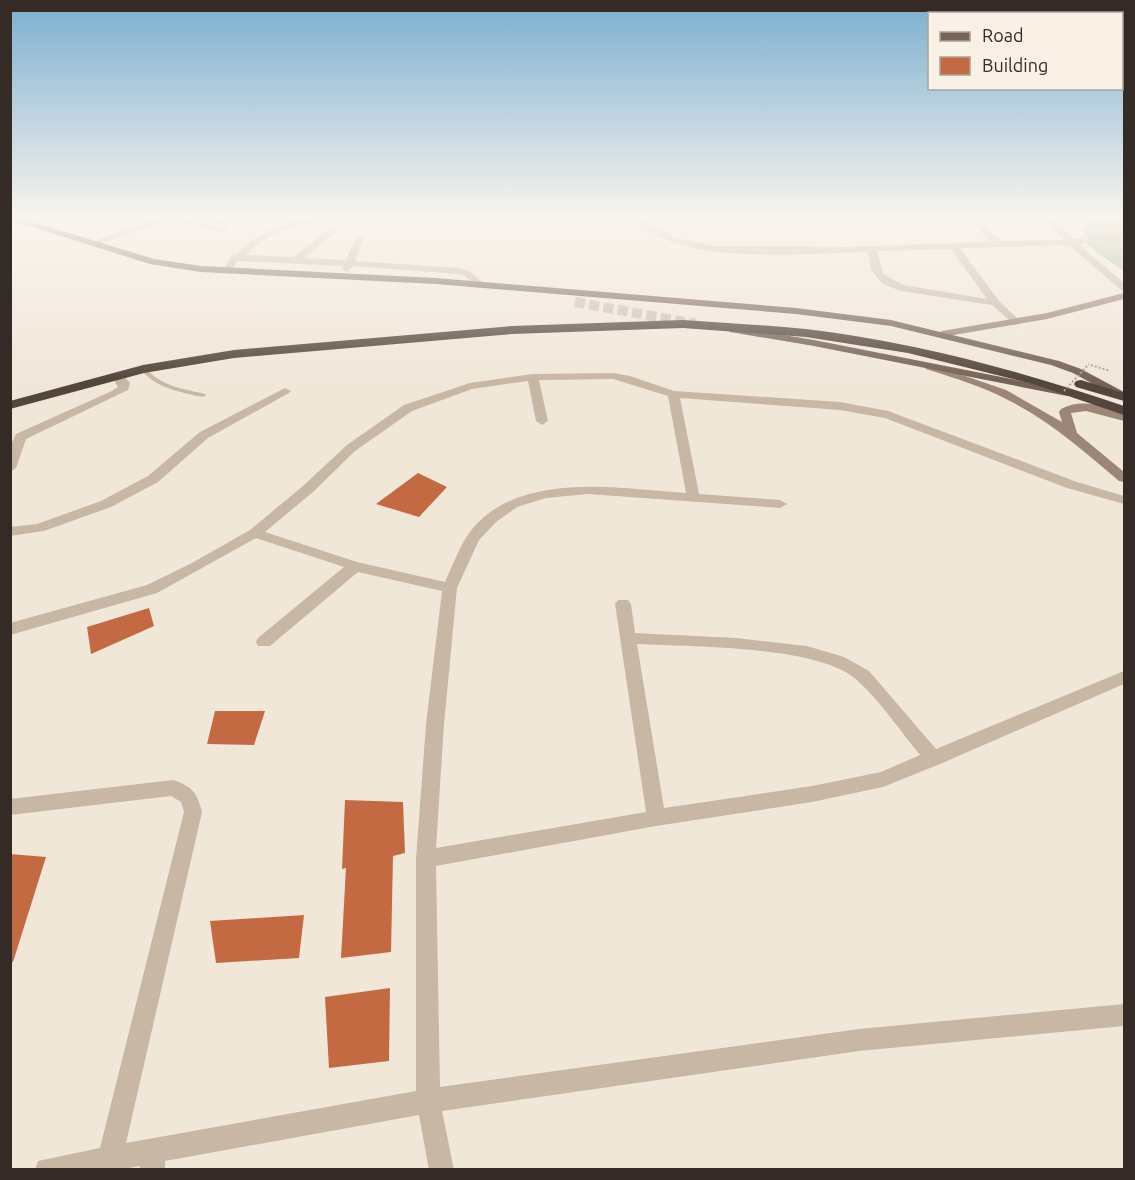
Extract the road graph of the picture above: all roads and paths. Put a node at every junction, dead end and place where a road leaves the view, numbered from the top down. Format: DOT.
graph roads {
  1 [pos="153,270"];
  2 [pos="212,270"];
  3 [pos="346,270"];
  4 [pos="448,270"];
  5 [pos="876,270"];
  6 [pos="971,270"];
  7 [pos="1104,270"];
  8 [pos="228,272"];
  9 [pos="342,277"];
  10 [pos="481,286"];
  11 [pos="1125,288"];
  12 [pos="1125,296"];
  13 [pos="575,302"];
  14 [pos="995,303"];
  15 [pos="1015,322"];
  16 [pos="734,330"];
  17 [pos="942,333"];
  18 [pos="930,367"];
  19 [pos="143,369"];
  20 [pos="1110,371"];
  21 [pos="117,375"];
  22 [pos="533,377"];
  23 [pos="285,391"];
  24 [pos="1064,391"];
  25 [pos="673,394"];
  26 [pos="204,395"];
  27 [pos="10,396"];
  28 [pos="1123,396"];
  29 [pos="1087,398"];
  30 [pos="10,405"];
  31 [pos="1125,411"];
  32 [pos="1125,417"];
  33 [pos="542,421"];
  34 [pos="1071,435"];
  35 [pos="15,436"];
  36 [pos="10,468"];
  37 [pos="1125,478"];
  38 [pos="693,496"];
  39 [pos="1125,500"];
  40 [pos="780,504"];
  41 [pos="10,532"];
  42 [pos="255,533"];
  43 [pos="355,567"];
  44 [pos="450,588"];
  45 [pos="623,604"];
  46 [pos="10,629"];
  47 [pos="628,638"];
  48 [pos="264,642"];
  49 [pos="1125,677"];
  50 [pos="934,759"];
  51 [pos="10,807"];
  52 [pos="656,818"];
  53 [pos="426,859"];
  54 [pos="1125,1015"];
  55 [pos="428,1101"];
  56 [pos="110,1157"];
  57 [pos="153,1159"];
  58 [pos="47,1170"];
  59 [pos="442,1170"];
  1 -- 13 [label="main road"];
  2 -- 8 [label="main road"];
  3 -- 9 [label="street"];
  4 -- 10 [label="street"];
  5 -- 14 [label="street"];
  6 -- 14 [label="street"];
  7 -- 11 [label="street"];
  8 -- 9 [label="main road"];
  9 -- 10 [label="main road"];
  10 -- 17 [label="main road"];
  12 -- 15 [label="street"];
  14 -- 15 [label="street"];
  15 -- 17 [label="street"];
  16 -- 18 [label="main road"];
  17 -- 28 [label="main road"];
  18 -- 29 [label="main road"];
  18 -- 34 [label="street"];
  19 -- 21 [label="highway"];
  19 -- 26 [label="lane"];
  19 -- 29 [label="highway"];
  20 -- 24 [label="path, bridge"];
  21 -- 30 [label="highway"];
  21 -- 35 [label="street"];
  22 -- 25 [label="street"];
  22 -- 33 [label="street"];
  22 -- 42 [label="street"];
  23 -- 41 [label="street"];
  25 -- 38 [label="street"];
  25 -- 39 [label="street"];
  27 -- 28 [label="highway"];
  29 -- 31 [label="highway"];
  32 -- 34 [label="street"];
  34 -- 37 [label="street"];
  35 -- 36 [label="street"];
  38 -- 40 [label="street"];
  38 -- 44 [label="street"];
  42 -- 43 [label="street"];
  42 -- 46 [label="street"];
  43 -- 44 [label="street"];
  43 -- 48 [label="street"];
  44 -- 53 [label="street"];
  45 -- 47 [label="street"];
  47 -- 50 [label="street"];
  47 -- 52 [label="street"];
  49 -- 50 [label="street"];
  50 -- 52 [label="street"];
  51 -- 56 [label="street"];
  52 -- 53 [label="street"];
  53 -- 55 [label="street"];
  54 -- 55 [label="street"];
  55 -- 57 [label="street"];
  55 -- 59 [label="street"];
  56 -- 57 [label="street"];
  56 -- 58 [label="street"];
}
